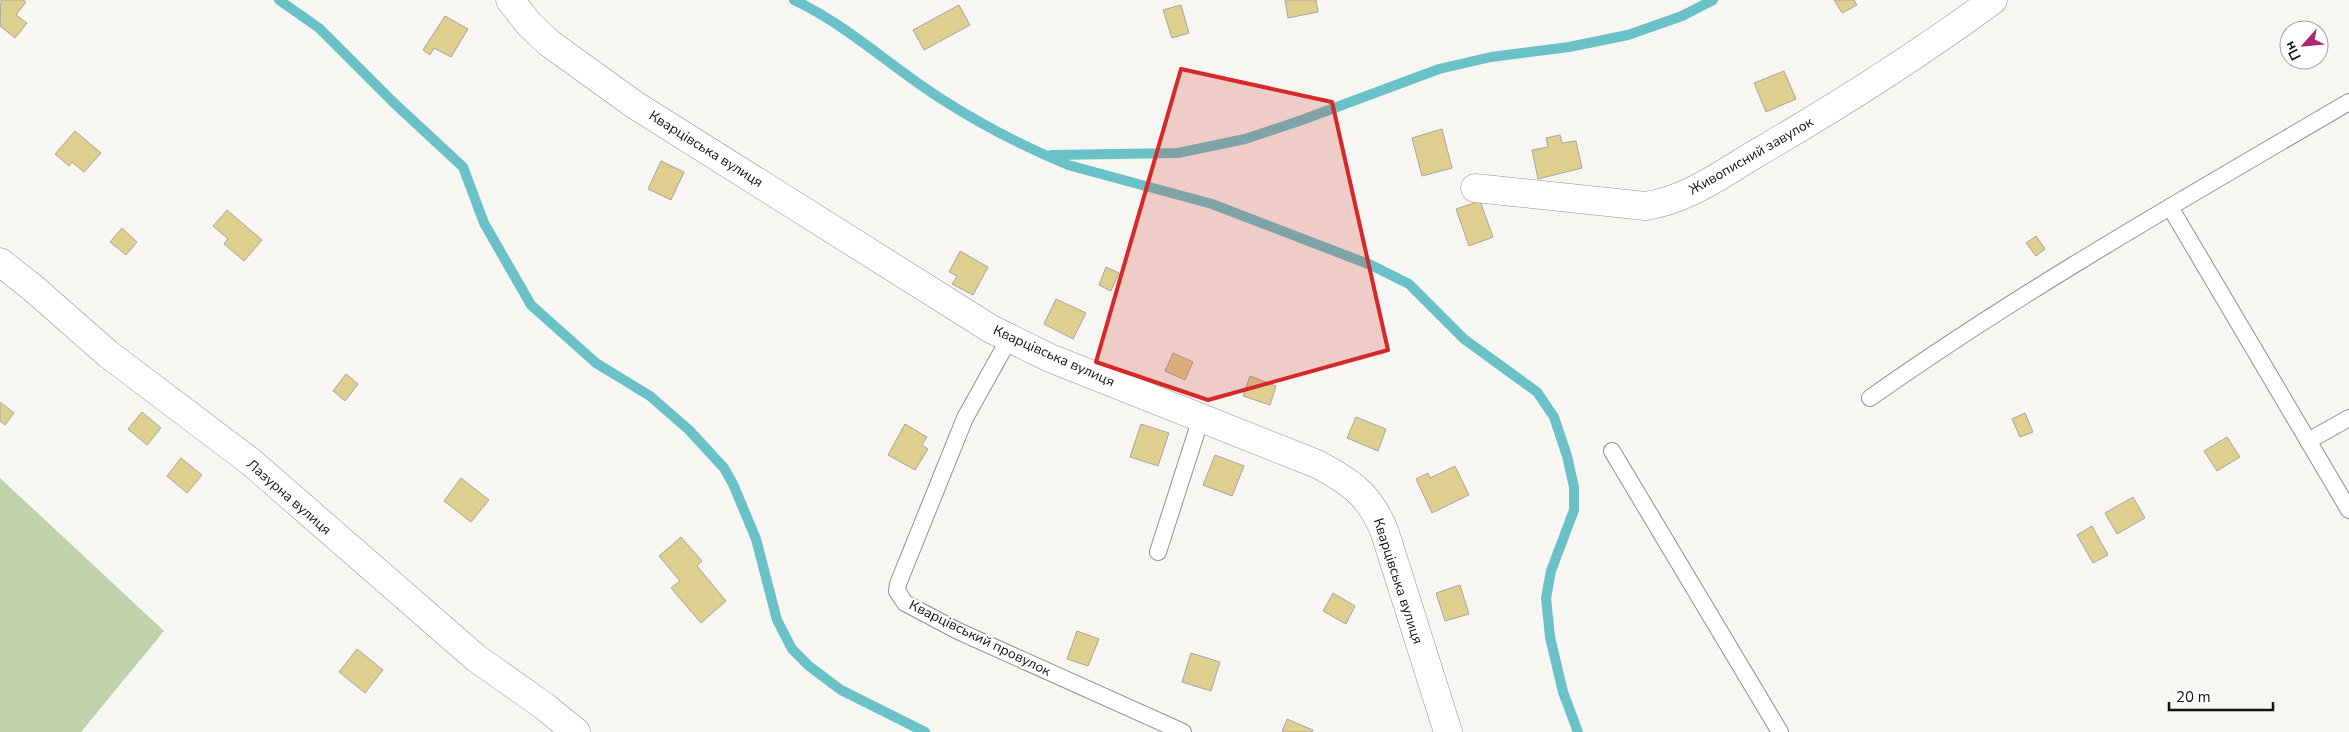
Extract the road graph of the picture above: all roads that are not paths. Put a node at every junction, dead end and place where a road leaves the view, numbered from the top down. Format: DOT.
graph roads {
  1 [pos="510,0"];
  2 [pos="1992,0"];
  3 [pos="2349,102"];
  4 [pos="1475,188"];
  5 [pos="2170,207"];
  6 [pos="0,262"];
  7 [pos="1010,339"];
  8 [pos="1870,398"];
  9 [pos="1201,418"];
  10 [pos="2349,418"];
  11 [pos="2308,441"];
  12 [pos="1612,451"];
  13 [pos="2349,510"];
  14 [pos="1158,552"];
  15 [pos="576,732"];
  16 [pos="1184,732"];
  17 [pos="1448,732"];
  18 [pos="1780,732"];
  1 -- 7 [label="street, Кварцівська вулиця"];
  2 -- 4 [label="street, Живописний завулок"];
  3 -- 5 [label="lane"];
  5 -- 8 [label="lane"];
  5 -- 11 [label="lane"];
  6 -- 15 [label="street, Лазурна вулиця"];
  7 -- 9 [label="street, Кварцівська вулиця"];
  7 -- 16 [label="lane, Кварцівський провулок"];
  9 -- 14 [label="lane"];
  9 -- 17 [label="street, Кварцівська вулиця"];
  10 -- 11 [label="lane"];
  11 -- 13 [label="lane"];
  12 -- 18 [label="lane"];
}
